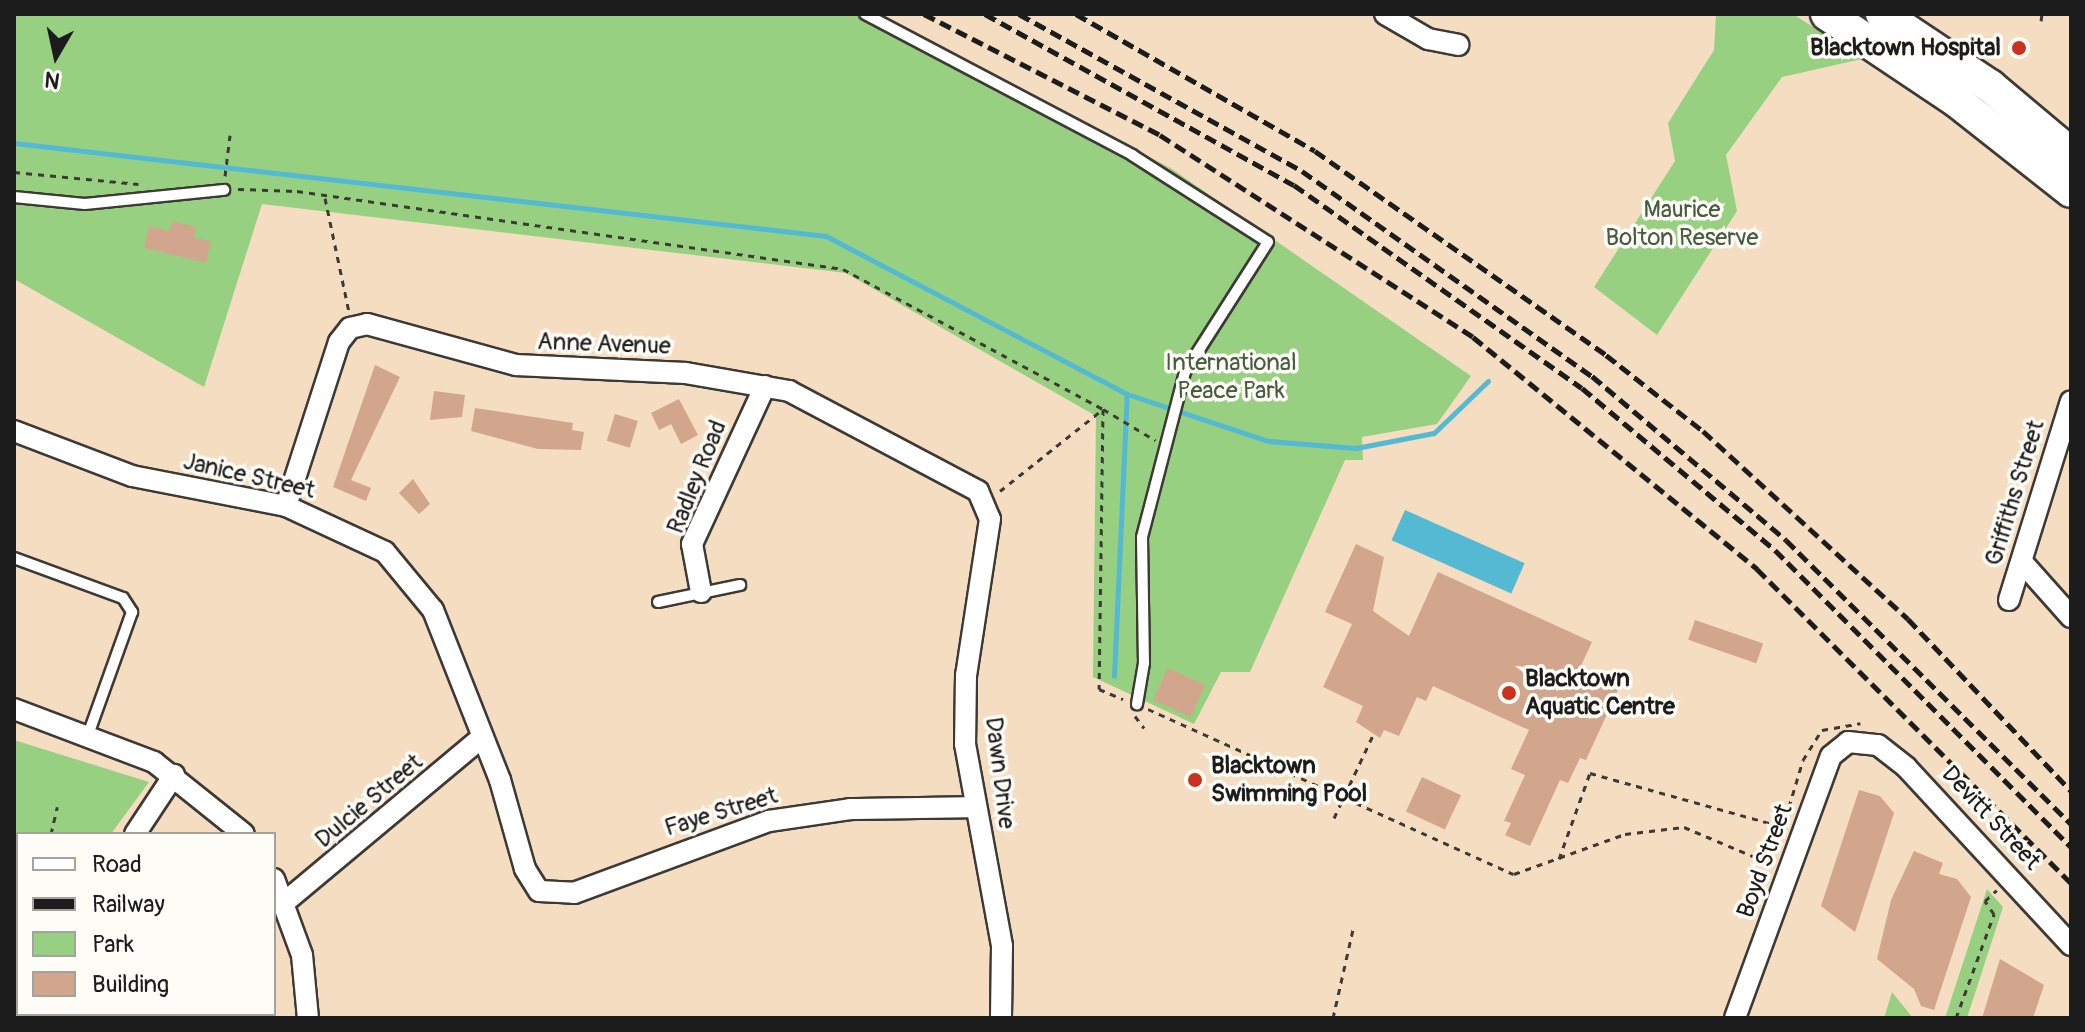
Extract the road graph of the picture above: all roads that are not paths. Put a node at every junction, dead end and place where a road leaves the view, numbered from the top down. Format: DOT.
graph roads {
  1 [pos="865,14"];
  2 [pos="1385,14"];
  3 [pos="1827,14"];
  4 [pos="1882,14"];
  5 [pos="1458,45"];
  6 [pos="2071,154"];
  7 [pos="224,185"];
  8 [pos="2071,191"];
  9 [pos="14,197"];
  10 [pos="765,386"];
  11 [pos="2071,401"];
  12 [pos="14,431"];
  13 [pos="983,496"];
  14 [pos="286,506"];
  15 [pos="14,558"];
  16 [pos="2022,562"];
  17 [pos="740,585"];
  18 [pos="701,592"];
  19 [pos="2009,600"];
  20 [pos="658,602"];
  21 [pos="2071,617"];
  22 [pos="1137,704"];
  23 [pos="14,709"];
  24 [pos="88,735"];
  25 [pos="482,737"];
  26 [pos="1862,741"];
  27 [pos="174,775"];
  28 [pos="973,807"];
  29 [pos="136,832"];
  30 [pos="242,832"];
  31 [pos="276,883"];
  32 [pos="539,891"];
  33 [pos="285,902"];
  34 [pos="2071,945"];
  35 [pos="308,1018"];
  36 [pos="1001,1018"];
  37 [pos="1735,1018"];
  1 -- 22 [label="lane"];
  2 -- 5 [label="street"];
  3 -- 8 [label="main road"];
  4 -- 6 [label="main road"];
  7 -- 9 [label="lane"];
  10 -- 13 [label="street, Anne Avenue"];
  10 -- 14 [label="street, Anne Avenue"];
  10 -- 18 [label="street, Radley Road"];
  11 -- 16 [label="street, Griffiths Street"];
  12 -- 14 [label="street, Janice Street"];
  13 -- 28 [label="street, Dawn Drive"];
  14 -- 25 [label="street, Janice Street"];
  15 -- 24 [label="lane"];
  16 -- 19 [label="street, Griffiths Street"];
  16 -- 21 [label="street"];
  17 -- 18 [label="lane"];
  18 -- 20 [label="lane"];
  23 -- 24 [label="street"];
  24 -- 27 [label="street"];
  25 -- 32 [label="street, Janice Street"];
  25 -- 33 [label="street, Dulcie Street"];
  26 -- 34 [label="street, Devitt Street"];
  26 -- 37 [label="street, Boyd Street"];
  27 -- 29 [label="street"];
  27 -- 30 [label="street"];
  28 -- 32 [label="street, Faye Street"];
  28 -- 36 [label="street, Dawn Drive"];
  31 -- 33 [label="street"];
  33 -- 35 [label="street"];
}
